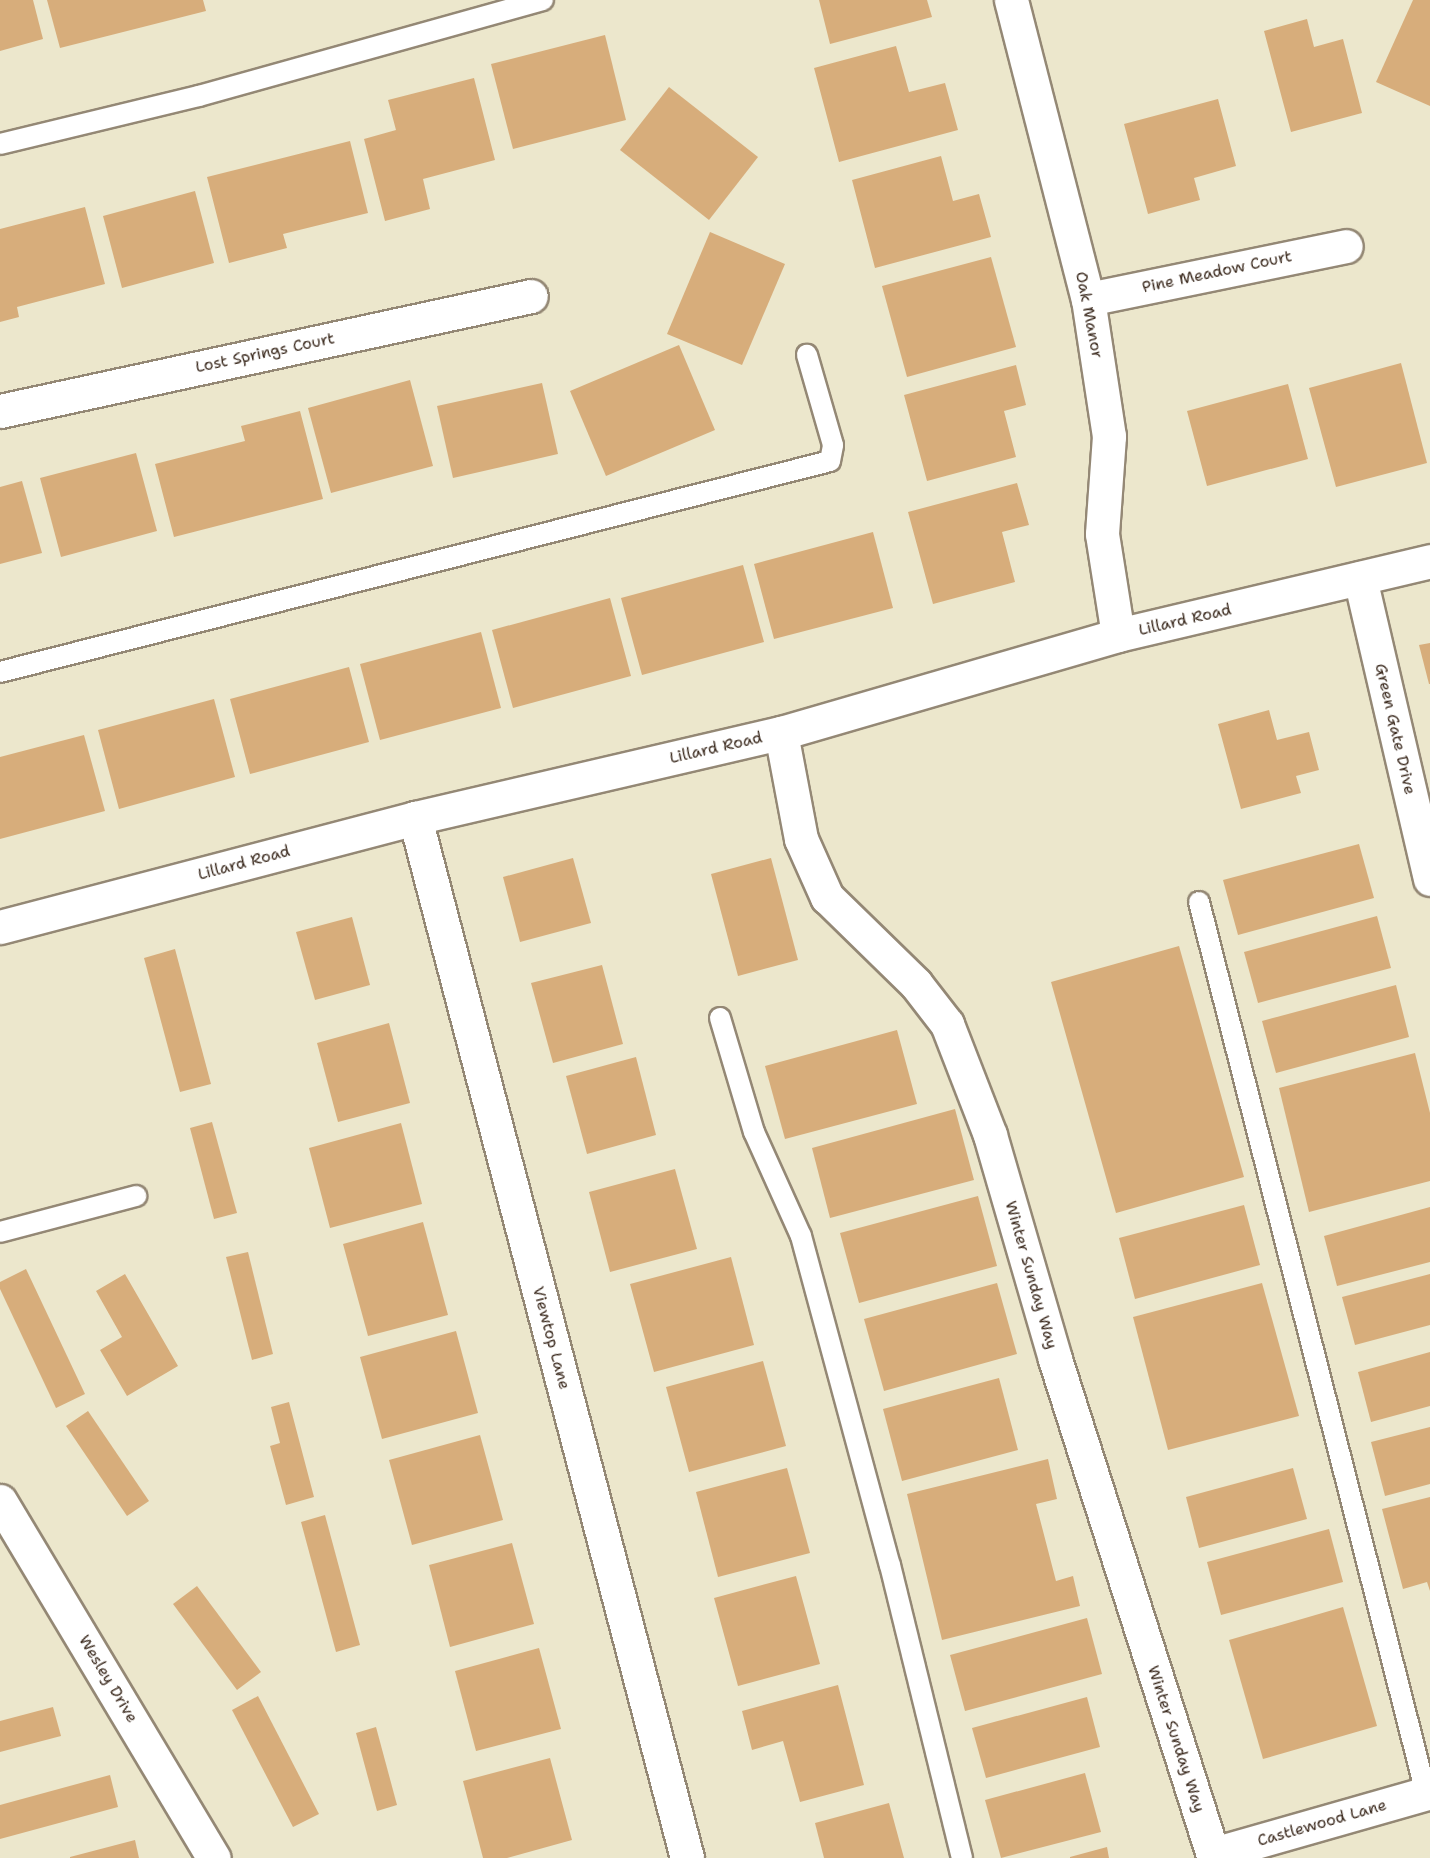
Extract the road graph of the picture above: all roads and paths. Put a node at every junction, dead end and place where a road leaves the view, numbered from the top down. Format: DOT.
graph roads {
  1 [pos="543,0"];
  2 [pos="1011,0"];
  3 [pos="0,144"];
  4 [pos="1347,246"];
  5 [pos="531,296"];
  6 [pos="1088,299"];
  7 [pos="807,355"];
  8 [pos="0,411"];
  9 [pos="1430,561"];
  10 [pos="1360,578"];
  11 [pos="1118,635"];
  12 [pos="0,672"];
  13 [pos="781,733"];
  14 [pos="415,818"];
  15 [pos="1430,879"];
  16 [pos="1199,902"];
  17 [pos="0,927"];
  18 [pos="720,1018"];
  19 [pos="136,1196"];
  20 [pos="0,1232"];
  21 [pos="0,1501"];
  22 [pos="1428,1792"];
  23 [pos="1214,1856"];
  24 [pos="214,1858"];
  25 [pos="687,1858"];
  26 [pos="962,1858"];
  1 -- 3 [label="lane"];
  2 -- 6 [label="street, Oak Manor"];
  4 -- 6 [label="street, Pine Meadow Court"];
  5 -- 8 [label="street, Lost Springs Court"];
  6 -- 11 [label="street, Oak Manor"];
  7 -- 12 [label="lane"];
  9 -- 10 [label="street, Lillard Road"];
  10 -- 11 [label="street, Lillard Road"];
  10 -- 15 [label="street, Green Gate Drive"];
  11 -- 13 [label="street, Lillard Road"];
  13 -- 14 [label="street, Lillard Road"];
  13 -- 23 [label="street, Winter Sunday Way"];
  14 -- 17 [label="street, Lillard Road"];
  14 -- 25 [label="street, Viewtop Lane"];
  16 -- 22 [label="lane"];
  18 -- 26 [label="lane"];
  19 -- 20 [label="lane"];
  21 -- 24 [label="street, Wesley Drive"];
  22 -- 23 [label="street, Castlewood Lane"];
}
